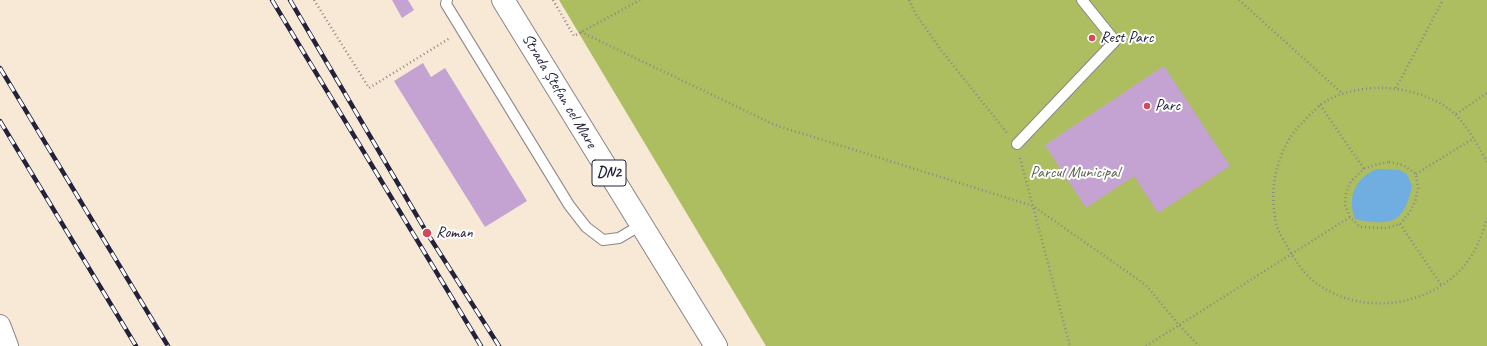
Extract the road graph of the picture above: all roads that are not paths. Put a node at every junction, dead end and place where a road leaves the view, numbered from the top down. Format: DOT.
graph roads {
  1 [pos="447,0"];
  2 [pos="503,0"];
  3 [pos="1082,0"];
  4 [pos="1017,144"];
  5 [pos="641,225"];
  6 [pos="0,325"];
  7 [pos="8,346"];
  8 [pos="716,346"];
  1 -- 5 [label="lane"];
  2 -- 5 [label="main road, Strada Ștefan cel Mare / DN2"];
  3 -- 4 [label="lane"];
  5 -- 8 [label="main road, Strada Ștefan cel Mare / DN2"];
  6 -- 7 [label="street"];
}
